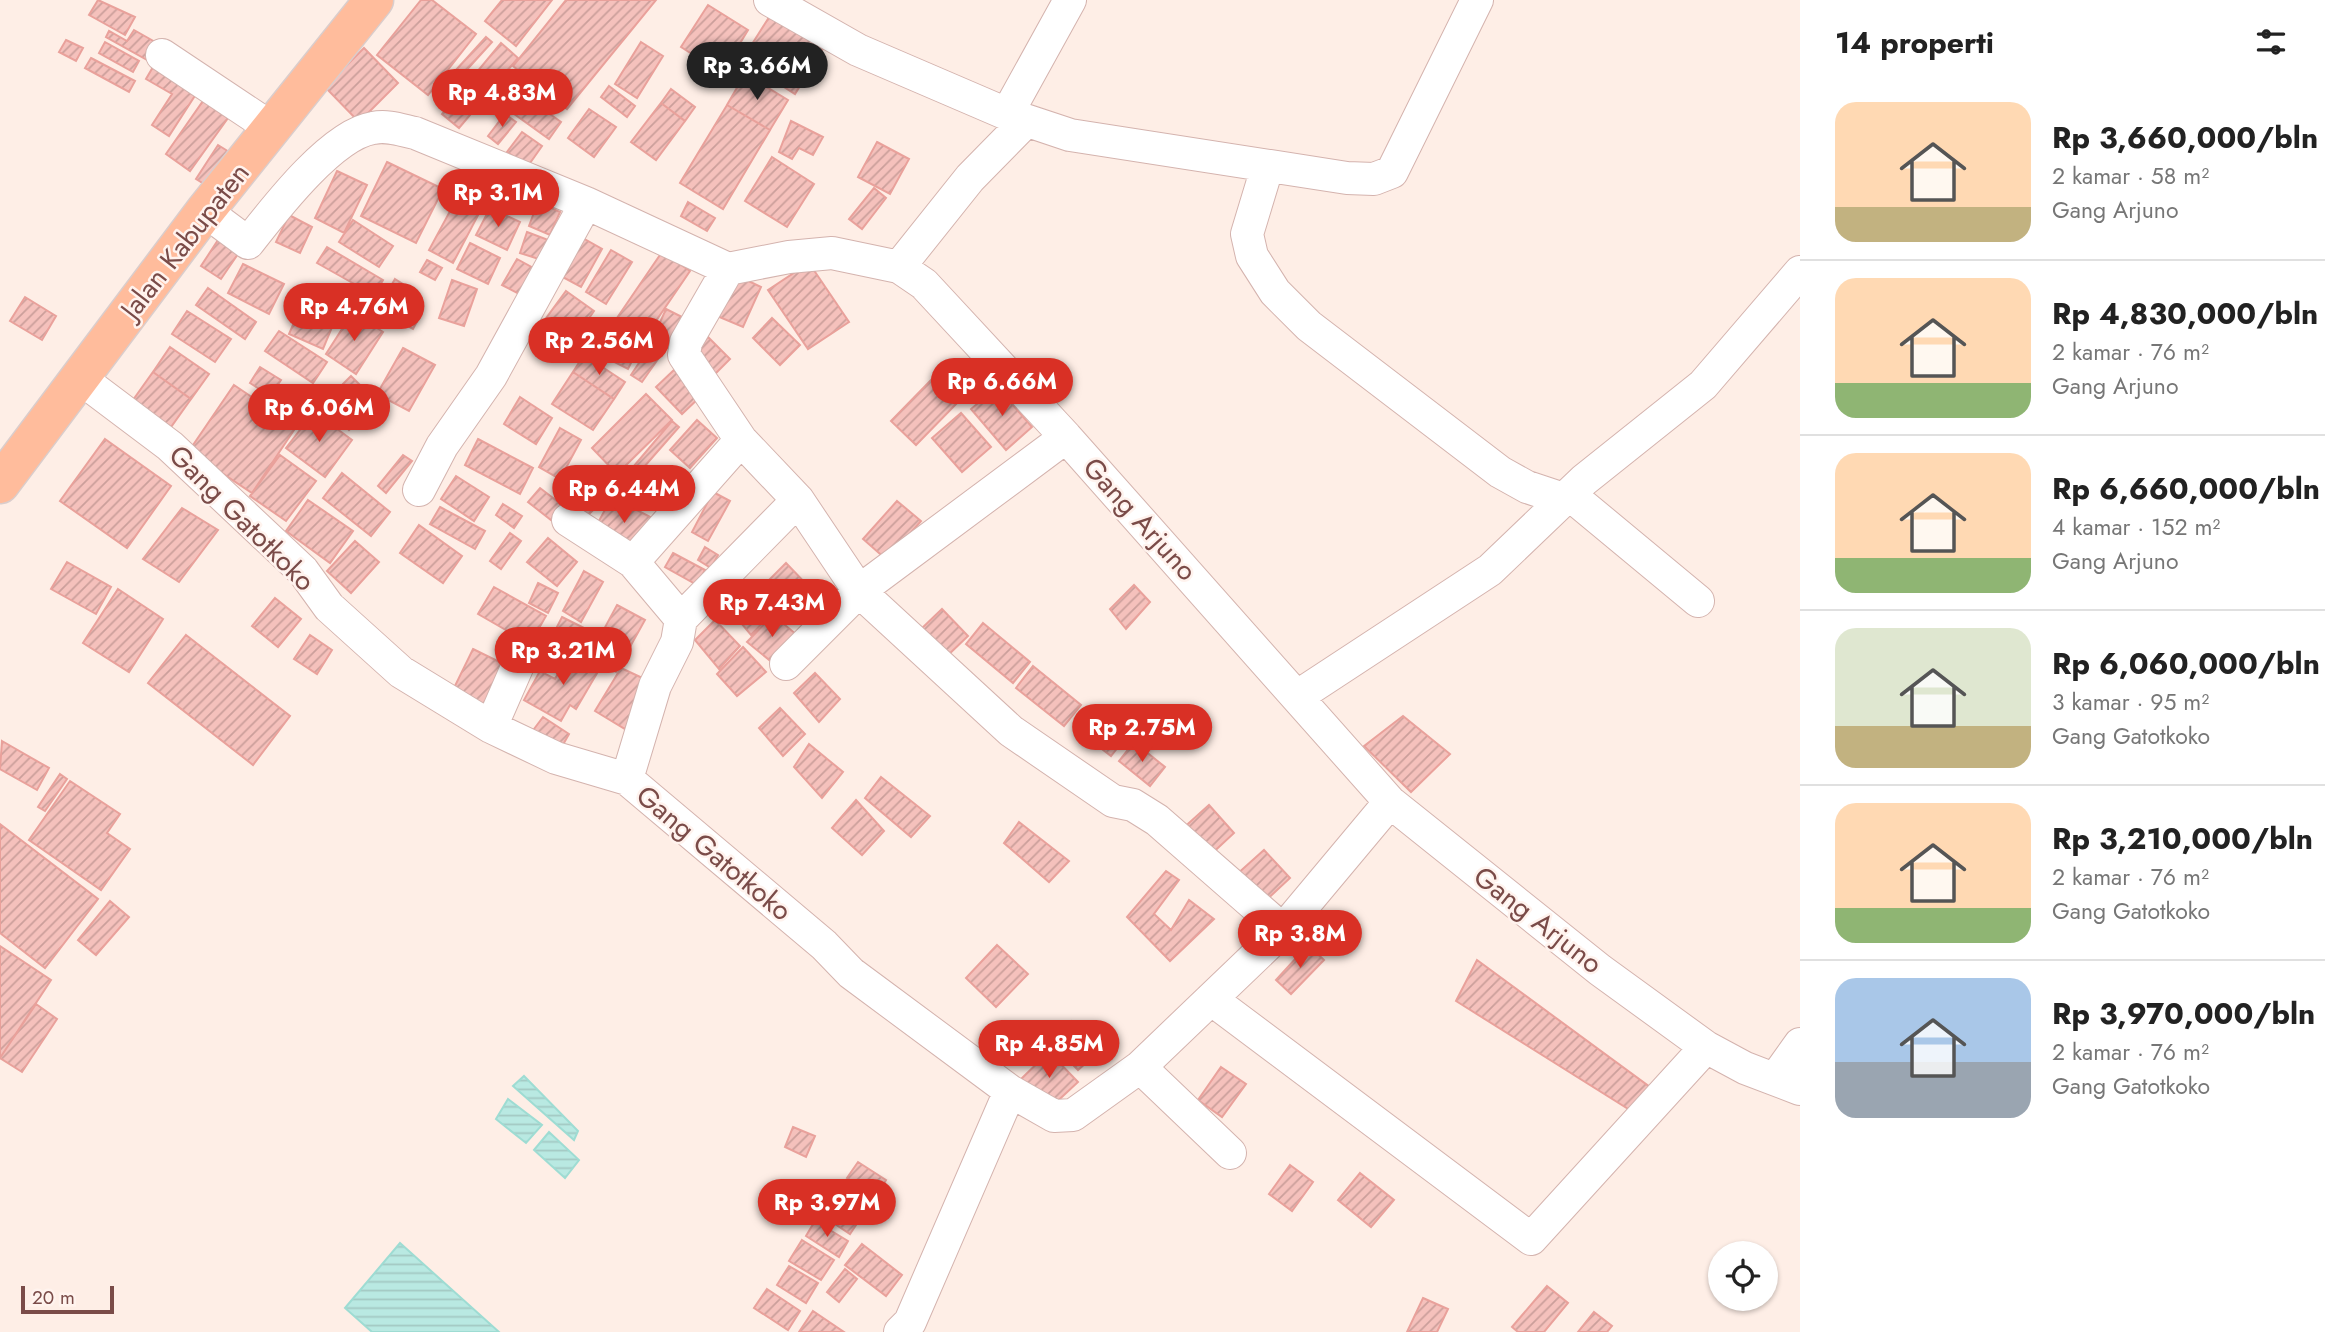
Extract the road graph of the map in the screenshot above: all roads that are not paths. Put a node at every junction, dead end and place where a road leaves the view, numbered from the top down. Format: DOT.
graph roads {
  1 [pos="374,0"];
  2 [pos="770,0"];
  3 [pos="1070,0"];
  4 [pos="1466,4"];
  5 [pos="162,55"];
  6 [pos="1017,117"];
  7 [pos="273,129"];
  8 [pos="1267,167"];
  9 [pos="586,203"];
  10 [pos="205,211"];
  11 [pos="899,267"];
  12 [pos="729,269"];
  13 [pos="1800,272"];
  14 [pos="81,379"];
  15 [pos="1066,437"];
  16 [pos="741,440"];
  17 [pos="0,484"];
  18 [pos="419,490"];
  19 [pos="1566,497"];
  20 [pos="798,500"];
  21 [pos="568,520"];
  22 [pos="633,562"];
  23 [pos="859,591"];
  24 [pos="1698,601"];
  25 [pos="681,619"];
  26 [pos="522,656"];
  27 [pos="786,664"];
  28 [pos="1298,696"];
  29 [pos="491,727"];
  30 [pos="626,779"];
  31 [pos="1390,802"];
  32 [pos="1283,930"];
  33 [pos="1211,999"];
  34 [pos="1800,1044"];
  35 [pos="1706,1047"];
  36 [pos="1140,1067"];
  37 [pos="1788,1084"];
  38 [pos="1010,1091"];
  39 [pos="1230,1153"];
  40 [pos="900,1332"];
  1 -- 7 [label="main road, Jalan Kabupaten"];
  2 -- 6 [label="street"];
  3 -- 6 [label="street"];
  4 -- 8 [label="street"];
  5 -- 7 [label="street"];
  6 -- 8 [label="street"];
  6 -- 11 [label="street"];
  7 -- 10 [label="main road, Jalan Kabupaten"];
  8 -- 19 [label="street"];
  9 -- 10 [label="street"];
  9 -- 12 [label="street"];
  9 -- 18 [label="street"];
  10 -- 14 [label="main road, Jalan Kabupaten"];
  11 -- 12 [label="street, Gang Arjuno"];
  11 -- 15 [label="street, Gang Arjuno"];
  12 -- 16 [label="street"];
  13 -- 19 [label="street"];
  14 -- 17 [label="main road, Jalan Kabupaten"];
  14 -- 29 [label="street, Gang Gatotkoko"];
  15 -- 23 [label="street"];
  15 -- 28 [label="street, Gang Arjuno"];
  16 -- 20 [label="street"];
  16 -- 22 [label="street"];
  19 -- 24 [label="street"];
  19 -- 28 [label="street"];
  20 -- 23 [label="street"];
  20 -- 25 [label="street"];
  21 -- 22 [label="street"];
  22 -- 25 [label="street"];
  23 -- 27 [label="street"];
  23 -- 32 [label="street"];
  25 -- 30 [label="street"];
  26 -- 29 [label="street"];
  28 -- 31 [label="street, Gang Arjuno"];
  29 -- 30 [label="street, Gang Gatotkoko"];
  30 -- 38 [label="street, Gang Gatotkoko"];
  31 -- 32 [label="street, Gang Gatotkoko"];
  31 -- 35 [label="street, Gang Arjuno"];
  32 -- 33 [label="street, Gang Gatotkoko"];
  33 -- 35 [label="street"];
  33 -- 36 [label="street, Gang Gatotkoko"];
  34 -- 37 [label="street"];
  35 -- 37 [label="street, Gang Arjuno"];
  36 -- 38 [label="street, Gang Gatotkoko"];
  36 -- 39 [label="street"];
  38 -- 40 [label="street"];
}
